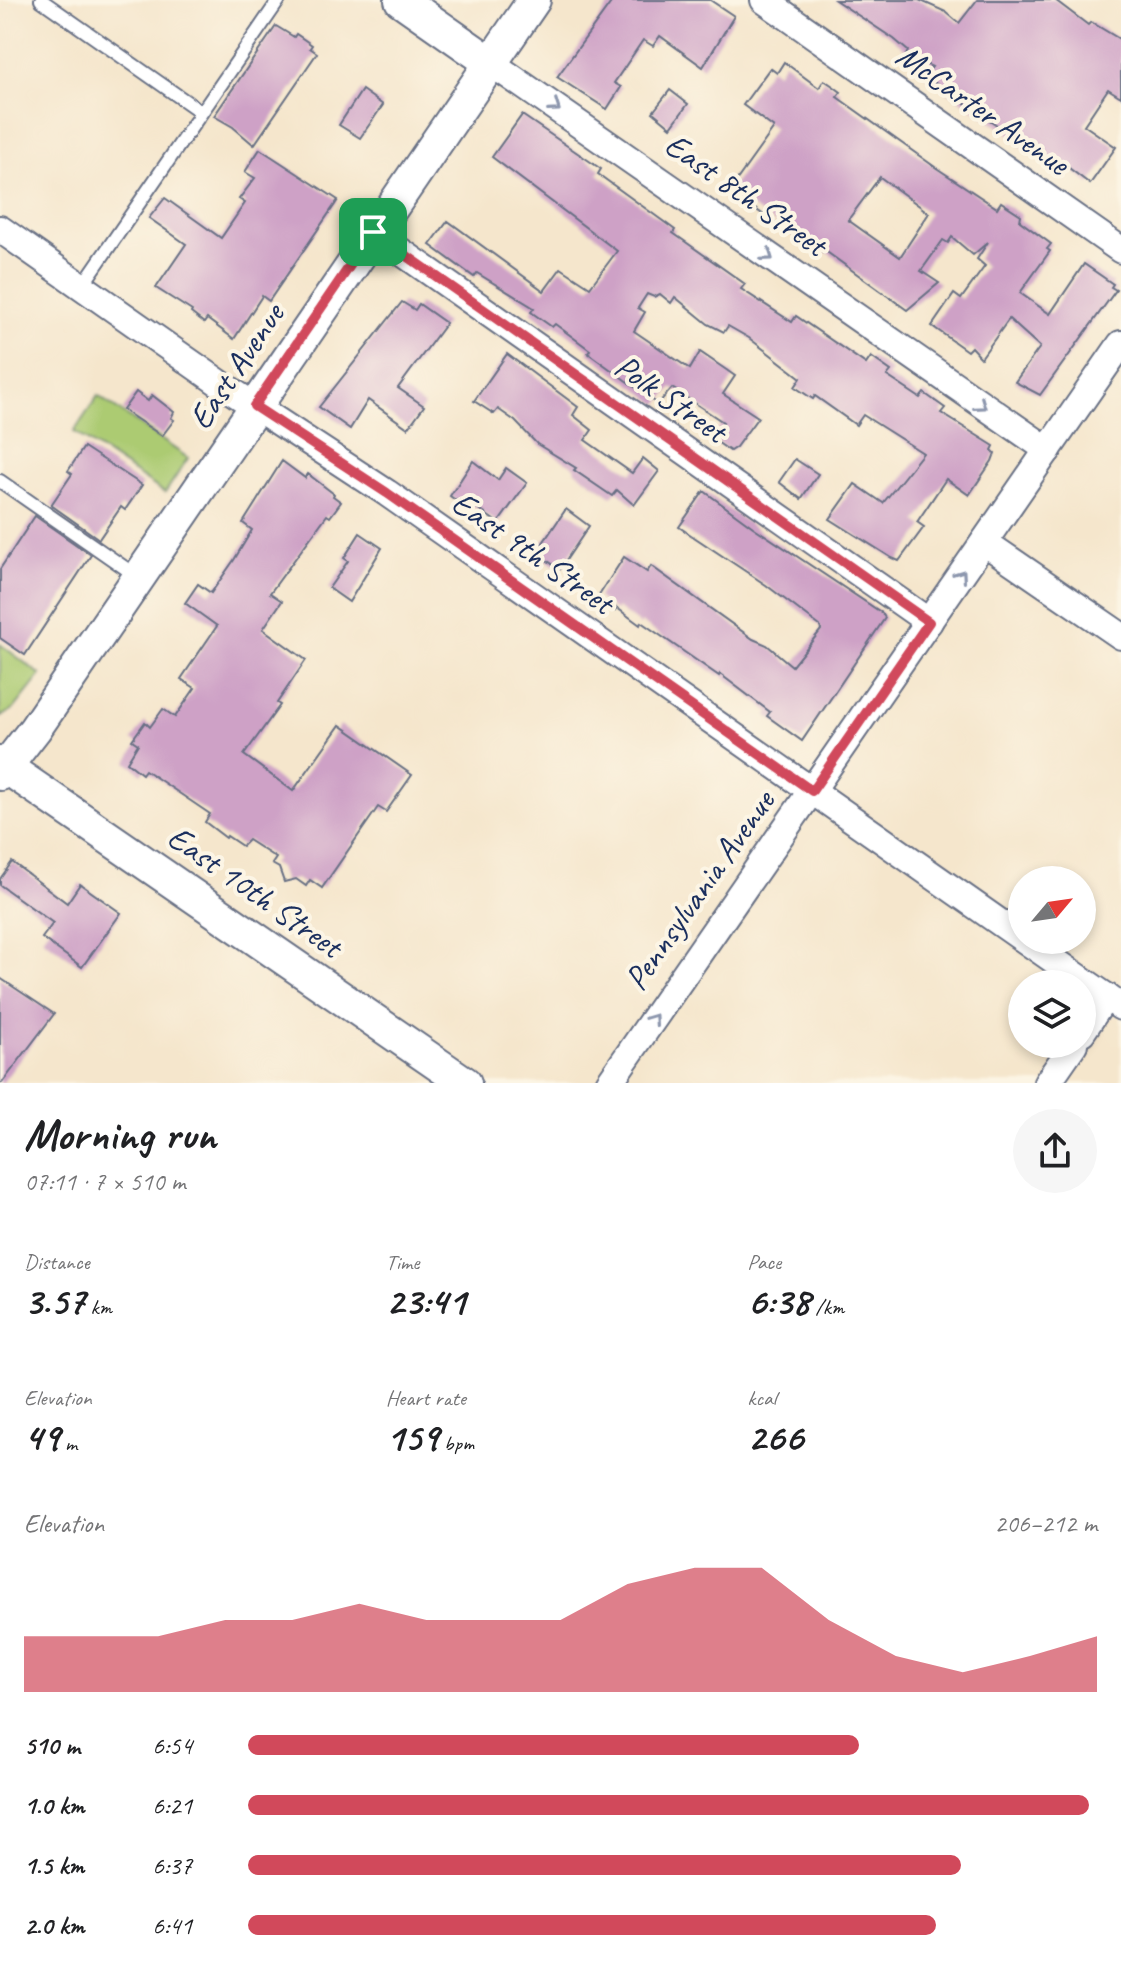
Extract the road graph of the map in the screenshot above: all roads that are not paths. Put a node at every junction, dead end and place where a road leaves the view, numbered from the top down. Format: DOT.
graph roads {
  1 [pos="41,0"];
  2 [pos="279,0"];
  3 [pos="401,0"];
  4 [pos="534,0"];
  5 [pos="764,0"];
  6 [pos="491,63"];
  7 [pos="201,112"];
  8 [pos="0,229"];
  9 [pos="373,232"];
  10 [pos="1121,250"];
  11 [pos="82,286"];
  12 [pos="1121,344"];
  13 [pos="254,406"];
  14 [pos="1048,450"];
  15 [pos="0,481"];
  16 [pos="984,542"];
  17 [pos="138,577"];
  18 [pos="929,622"];
  19 [pos="1121,636"];
  20 [pos="2,768"];
  21 [pos="812,791"];
  22 [pos="1008,928"];
  23 [pos="1045,954"];
  24 [pos="1114,1002"];
  25 [pos="1096,1019"];
  26 [pos="1064,1058"];
  27 [pos="465,1083"];
  28 [pos="609,1083"];
  29 [pos="1047,1083"];
  1 -- 7 [label="lane"];
  2 -- 7 [label="lane"];
  3 -- 6 [label="street, East 8th Street"];
  4 -- 6 [label="street, East Avenue"];
  5 -- 10 [label="street, McCarter Avenue"];
  6 -- 9 [label="street, East Avenue"];
  6 -- 14 [label="street, East 8th Street, one-way"];
  7 -- 11 [label="lane"];
  8 -- 11 [label="street, East 9th Street"];
  9 -- 13 [label="street, East Avenue"];
  9 -- 18 [label="street, Polk Street"];
  11 -- 13 [label="street, East 9th Street"];
  12 -- 14 [label="street, Pennsylvania Avenue"];
  13 -- 17 [label="street, East Avenue"];
  13 -- 21 [label="street, East 9th Street"];
  14 -- 16 [label="street, Pennsylvania Avenue"];
  15 -- 17 [label="lane"];
  18 -- 16 [label="street, Pennsylvania Avenue, one-way"];
  16 -- 19 [label="street"];
  17 -- 20 [label="street, East Avenue"];
  18 -- 21 [label="street, Pennsylvania Avenue"];
  20 -- 27 [label="street, East 10th Street"];
  21 -- 22 [label="street, East 9th Street"];
  28 -- 21 [label="street, Pennsylvania Avenue, one-way"];
  23 -- 24 [label="street, East 9th Street"];
  24 -- 25 [label="street"];
  26 -- 29 [label="street"];
}
